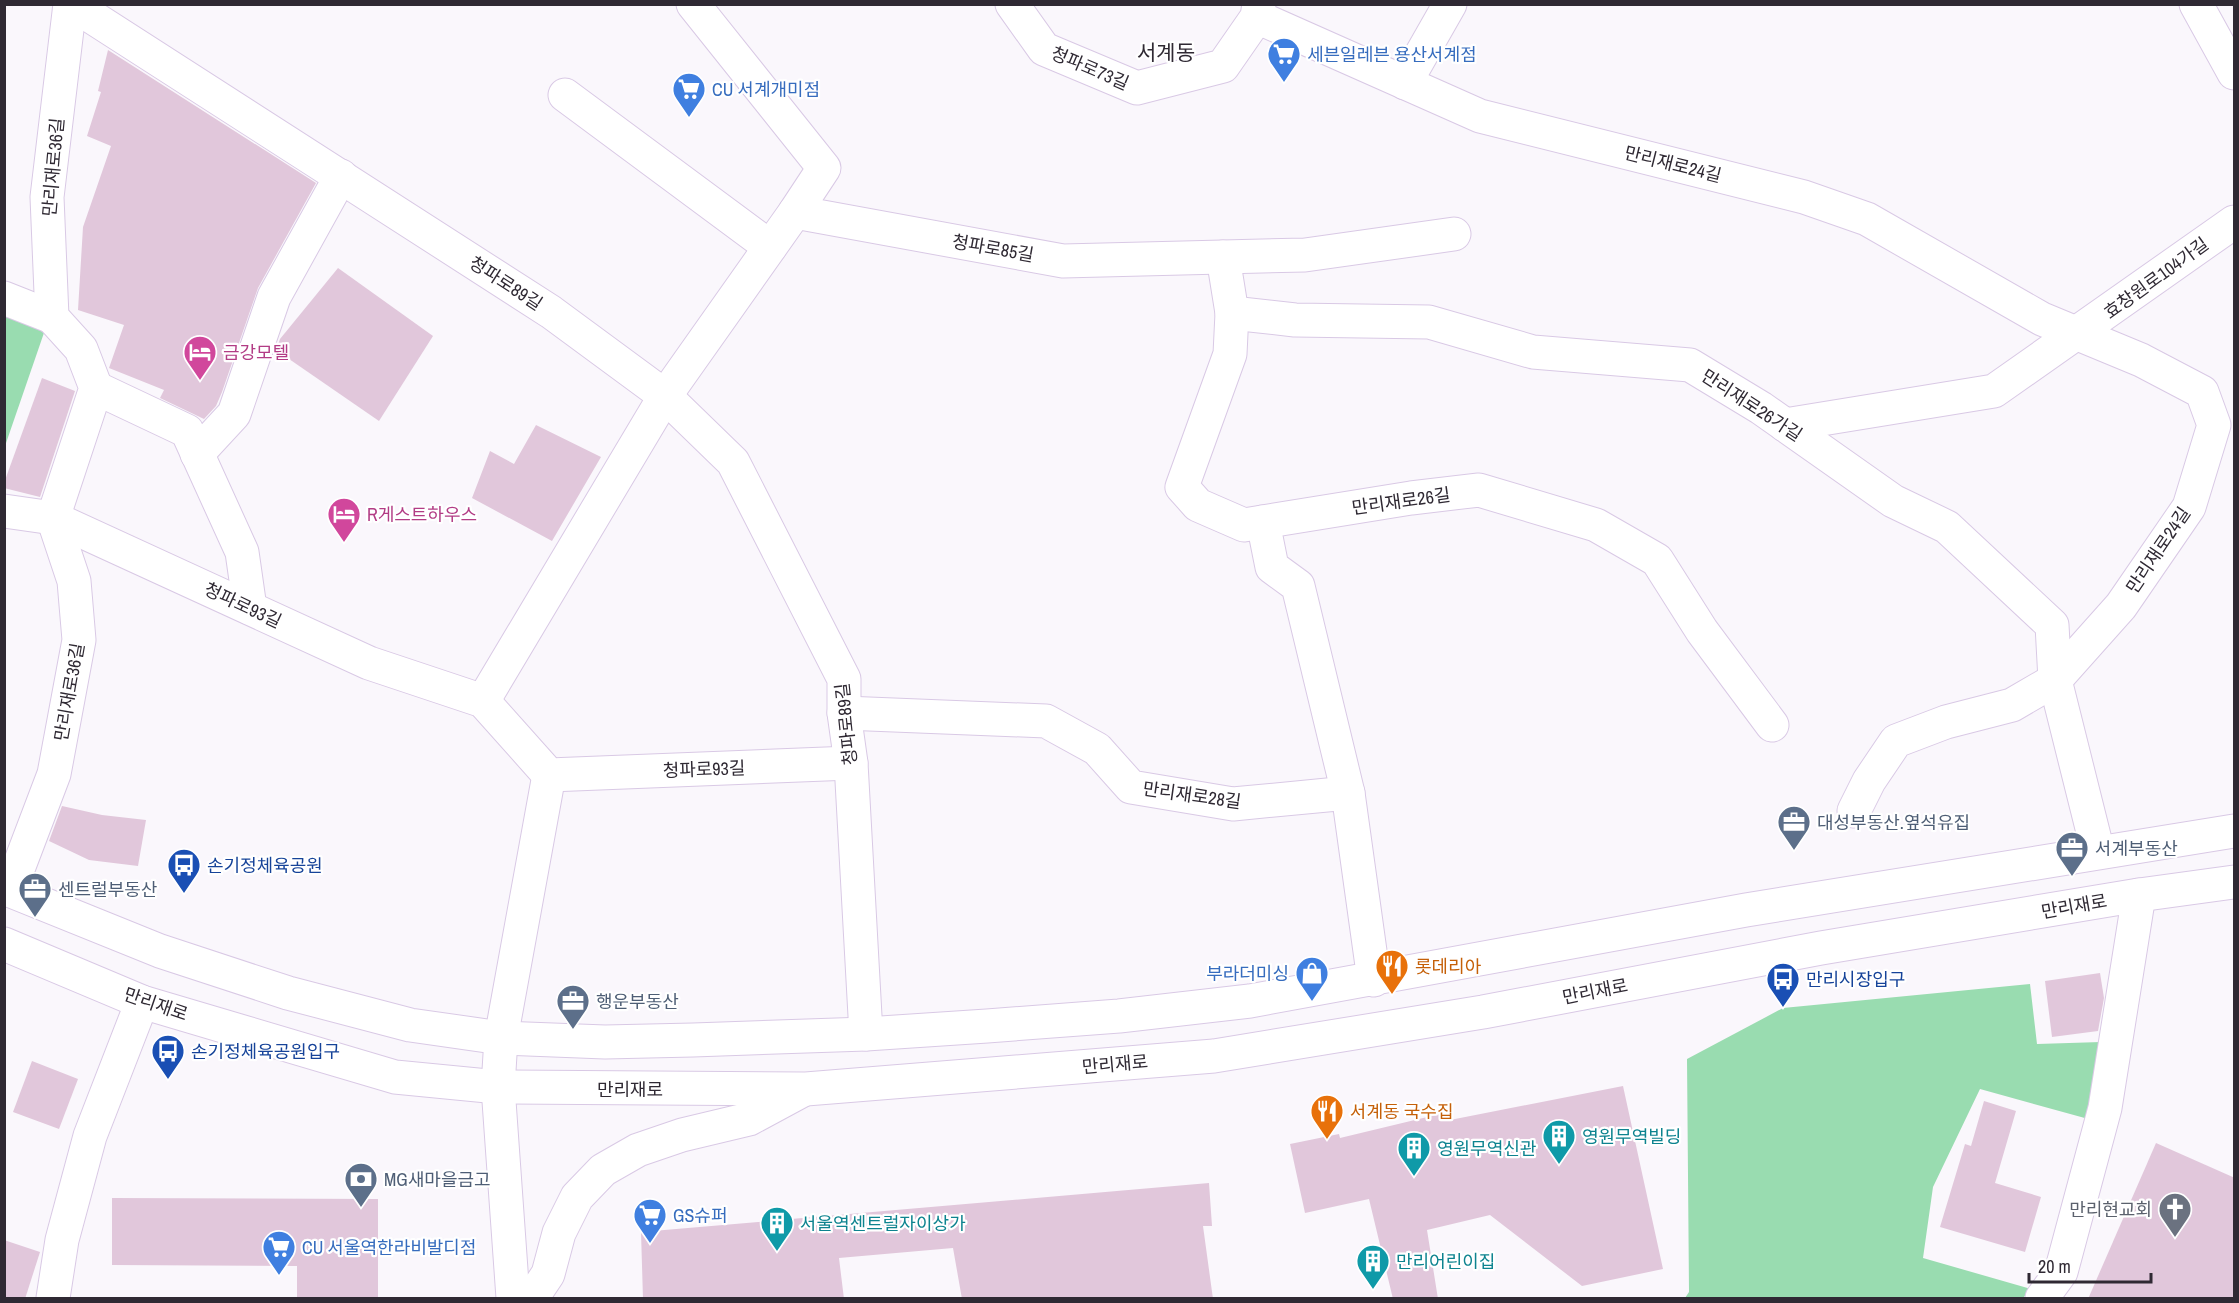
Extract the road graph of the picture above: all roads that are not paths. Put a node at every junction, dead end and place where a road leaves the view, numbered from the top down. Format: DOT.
graph roads {
  1 [pos="71,4"];
  2 [pos="693,4"];
  3 [pos="1012,4"];
  4 [pos="1450,4"];
  5 [pos="2196,4"];
  6 [pos="1258,11"];
  7 [pos="2235,73"];
  8 [pos="1405,82"];
  9 [pos="565,95"];
  10 [pos="341,176"];
  11 [pos="795,212"];
  12 [pos="2235,222"];
  13 [pos="1454,234"];
  14 [pos="770,247"];
  15 [pos="1223,257"];
  16 [pos="4,298"];
  17 [pos="1232,313"];
  18 [pos="52,317"];
  19 [pos="2078,334"];
  20 [pos="96,388"];
  21 [pos="665,396"];
  22 [pos="1785,425"];
  23 [pos="197,454"];
  24 [pos="4,512"];
  25 [pos="53,518"];
  26 [pos="1263,522"];
  27 [pos="250,608"];
  28 [pos="2055,680"];
  29 [pos="483,701"];
  30 [pos="844,713"];
  31 [pos="1772,725"];
  32 [pos="851,763"];
  33 [pos="549,776"];
  34 [pos="1348,793"];
  35 [pos="1854,812"];
  36 [pos="2235,831"];
  37 [pos="2098,852"];
  38 [pos="2235,882"];
  39 [pos="7,889"];
  40 [pos="2139,895"];
  41 [pos="4,944"];
  42 [pos="1374,980"];
  43 [pos="142,1002"];
  44 [pos="866,1034"];
  45 [pos="501,1038"];
  46 [pos="693,1040"];
  47 [pos="498,1088"];
  48 [pos="806,1089"];
  49 [pos="53,1299"];
  50 [pos="513,1299"];
  51 [pos="532,1299"];
  52 [pos="2042,1299"];
  1 -- 10 [label="street, 청파로89길"];
  1 -- 18 [label="street, 만리재로36길"];
  2 -- 11 [label="street"];
  3 -- 6 [label="street, 청파로73길"];
  4 -- 8 [label="street"];
  5 -- 7 [label="street"];
  6 -- 8 [label="street, 만리재로24길"];
  8 -- 19 [label="street, 만리재로24길"];
  9 -- 14 [label="street"];
  10 -- 21 [label="street, 청파로89길"];
  10 -- 23 [label="street"];
  11 -- 14 [label="street"];
  11 -- 15 [label="street, 청파로85길"];
  12 -- 19 [label="street, 효창원로104가길"];
  13 -- 15 [label="street, 청파로85길"];
  14 -- 21 [label="street"];
  15 -- 17 [label="street, 만리재로26길"];
  16 -- 18 [label="street"];
  17 -- 22 [label="street, 만리재로26가길"];
  17 -- 26 [label="street, 만리재로26길"];
  18 -- 20 [label="street"];
  19 -- 22 [label="street"];
  19 -- 28 [label="street, 만리재로24길"];
  20 -- 23 [label="street"];
  20 -- 25 [label="street"];
  21 -- 29 [label="street"];
  21 -- 30 [label="street, 청파로89길"];
  22 -- 28 [label="street, 만리재로26가길"];
  23 -- 27 [label="street"];
  24 -- 25 [label="street, 청파로93길"];
  25 -- 27 [label="street, 청파로93길"];
  25 -- 39 [label="street, 만리재로36길"];
  26 -- 31 [label="street, 만리재로26길"];
  26 -- 34 [label="street"];
  27 -- 29 [label="street, 청파로93길"];
  28 -- 35 [label="street, 만리재로24길"];
  28 -- 37 [label="street"];
  29 -- 33 [label="street"];
  30 -- 32 [label="street, 청파로89길"];
  30 -- 34 [label="street, 만리재로28길"];
  32 -- 33 [label="street, 청파로93길"];
  32 -- 44 [label="street, 청파로89길"];
  33 -- 45 [label="street"];
  34 -- 42 [label="street"];
  36 -- 37 [label="street"];
  37 -- 42 [label="street"];
  38 -- 40 [label="street, 만리재로"];
  39 -- 45 [label="street"];
  40 -- 48 [label="street, 만리재로"];
  40 -- 52 [label="street"];
  41 -- 43 [label="street, 만리재로"];
  42 -- 44 [label="street"];
  43 -- 47 [label="street, 만리재로"];
  43 -- 49 [label="street"];
  44 -- 46 [label="street"];
  45 -- 46 [label="street"];
  45 -- 47 [label="street"];
  46 -- 48 [label="street"];
  47 -- 48 [label="street, 만리재로"];
  47 -- 50 [label="street"];
  48 -- 51 [label="street"];
}
